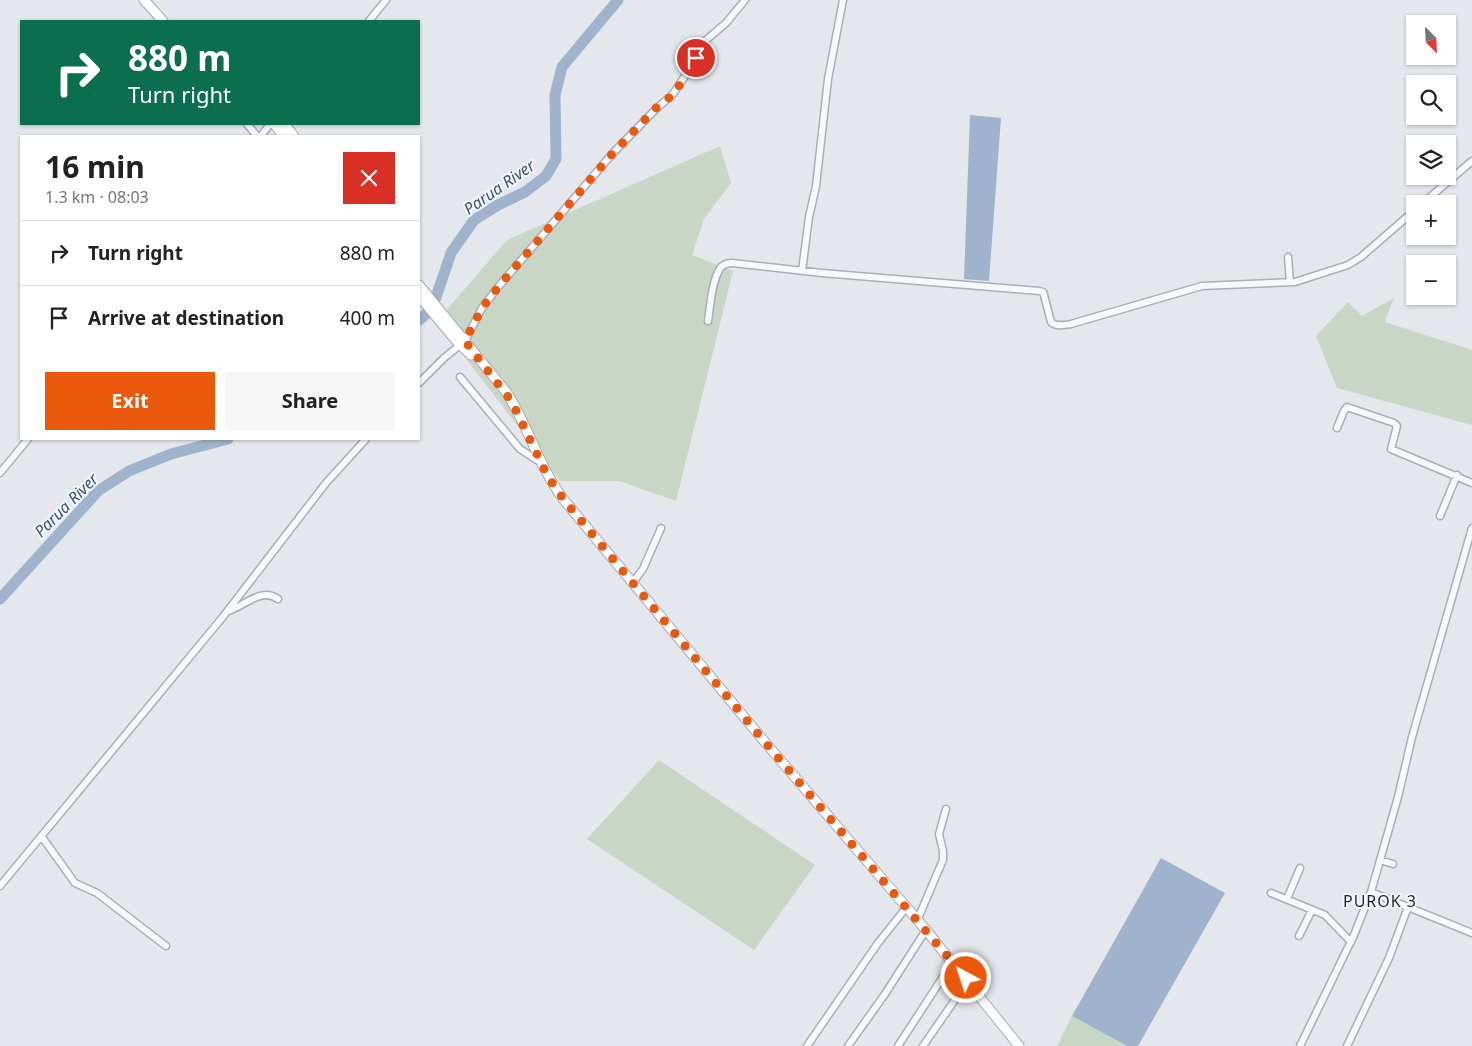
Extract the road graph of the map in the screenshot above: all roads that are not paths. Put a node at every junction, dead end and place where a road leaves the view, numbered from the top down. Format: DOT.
graph roads {
  1 [pos="144,0"];
  2 [pos="386,0"];
  3 [pos="745,0"];
  4 [pos="843,0"];
  5 [pos="162,20"];
  6 [pos="370,20"];
  7 [pos="248,125"];
  8 [pos="274,125"];
  9 [pos="277,125"];
  10 [pos="256,135"];
  11 [pos="262,135"];
  12 [pos="292,135"];
  13 [pos="1472,161"];
  14 [pos="1432,195"];
  15 [pos="1406,218"];
  16 [pos="1288,257"];
  17 [pos="802,271"];
  18 [pos="1290,282"];
  19 [pos="420,286"];
  20 [pos="420,297"];
  21 [pos="708,321"];
  22 [pos="462,342"];
  23 [pos="460,377"];
  24 [pos="420,382"];
  25 [pos="1337,428"];
  26 [pos="27,440"];
  27 [pos="365,440"];
  28 [pos="540,462"];
  29 [pos="0,473"];
  30 [pos="1457,475"];
  31 [pos="1472,483"];
  32 [pos="1440,516"];
  33 [pos="661,528"];
  34 [pos="1472,528"];
  35 [pos="633,582"];
  36 [pos="278,599"];
  37 [pos="228,611"];
  38 [pos="946,808"];
  39 [pos="42,837"];
  40 [pos="1380,860"];
  41 [pos="1393,864"];
  42 [pos="1300,868"];
  43 [pos="0,886"];
  44 [pos="1371,892"];
  45 [pos="1271,893"];
  46 [pos="1287,900"];
  47 [pos="1408,907"];
  48 [pos="906,908"];
  49 [pos="1312,910"];
  50 [pos="917,921"];
  51 [pos="926,930"];
  52 [pos="1472,933"];
  53 [pos="1299,936"];
  54 [pos="1351,942"];
  55 [pos="166,946"];
  56 [pos="952,963"];
  57 [pos="968,981"];
  58 [pos="807,1046"];
  59 [pos="848,1046"];
  60 [pos="898,1046"];
  61 [pos="923,1046"];
  62 [pos="1019,1046"];
  63 [pos="1300,1046"];
  64 [pos="1347,1046"];
  1 -- 5 [label="main road"];
  2 -- 6 [label="street"];
  3 -- 22 [label="street"];
  4 -- 17 [label="street"];
  7 -- 10 [label="street"];
  8 -- 11 [label="street"];
  9 -- 12 [label="main road"];
  13 -- 14 [label="street"];
  15 -- 18 [label="street"];
  16 -- 18 [label="street"];
  17 -- 18 [label="street"];
  17 -- 21 [label="street"];
  19 -- 22 [label="main road"];
  20 -- 22 [label="main road"];
  22 -- 24 [label="street"];
  22 -- 28 [label="main road"];
  23 -- 28 [label="street"];
  25 -- 30 [label="street"];
  26 -- 29 [label="street"];
  27 -- 37 [label="street"];
  28 -- 35 [label="main road"];
  30 -- 31 [label="street"];
  30 -- 32 [label="street"];
  33 -- 35 [label="street"];
  34 -- 40 [label="street"];
  35 -- 48 [label="main road"];
  36 -- 37 [label="street"];
  37 -- 39 [label="street"];
  38 -- 50 [label="street"];
  39 -- 43 [label="street"];
  39 -- 55 [label="street"];
  40 -- 41 [label="street"];
  40 -- 44 [label="street"];
  42 -- 46 [label="street"];
  44 -- 47 [label="street"];
  44 -- 54 [label="street"];
  45 -- 46 [label="street"];
  46 -- 49 [label="street"];
  47 -- 52 [label="street"];
  47 -- 64 [label="street"];
  48 -- 50 [label="main road"];
  48 -- 58 [label="street"];
  49 -- 53 [label="street"];
  49 -- 54 [label="street"];
  50 -- 51 [label="main road"];
  51 -- 56 [label="main road"];
  51 -- 59 [label="street"];
  54 -- 63 [label="street"];
  56 -- 57 [label="main road"];
  56 -- 60 [label="street"];
  57 -- 61 [label="street"];
  57 -- 62 [label="main road"];
}
